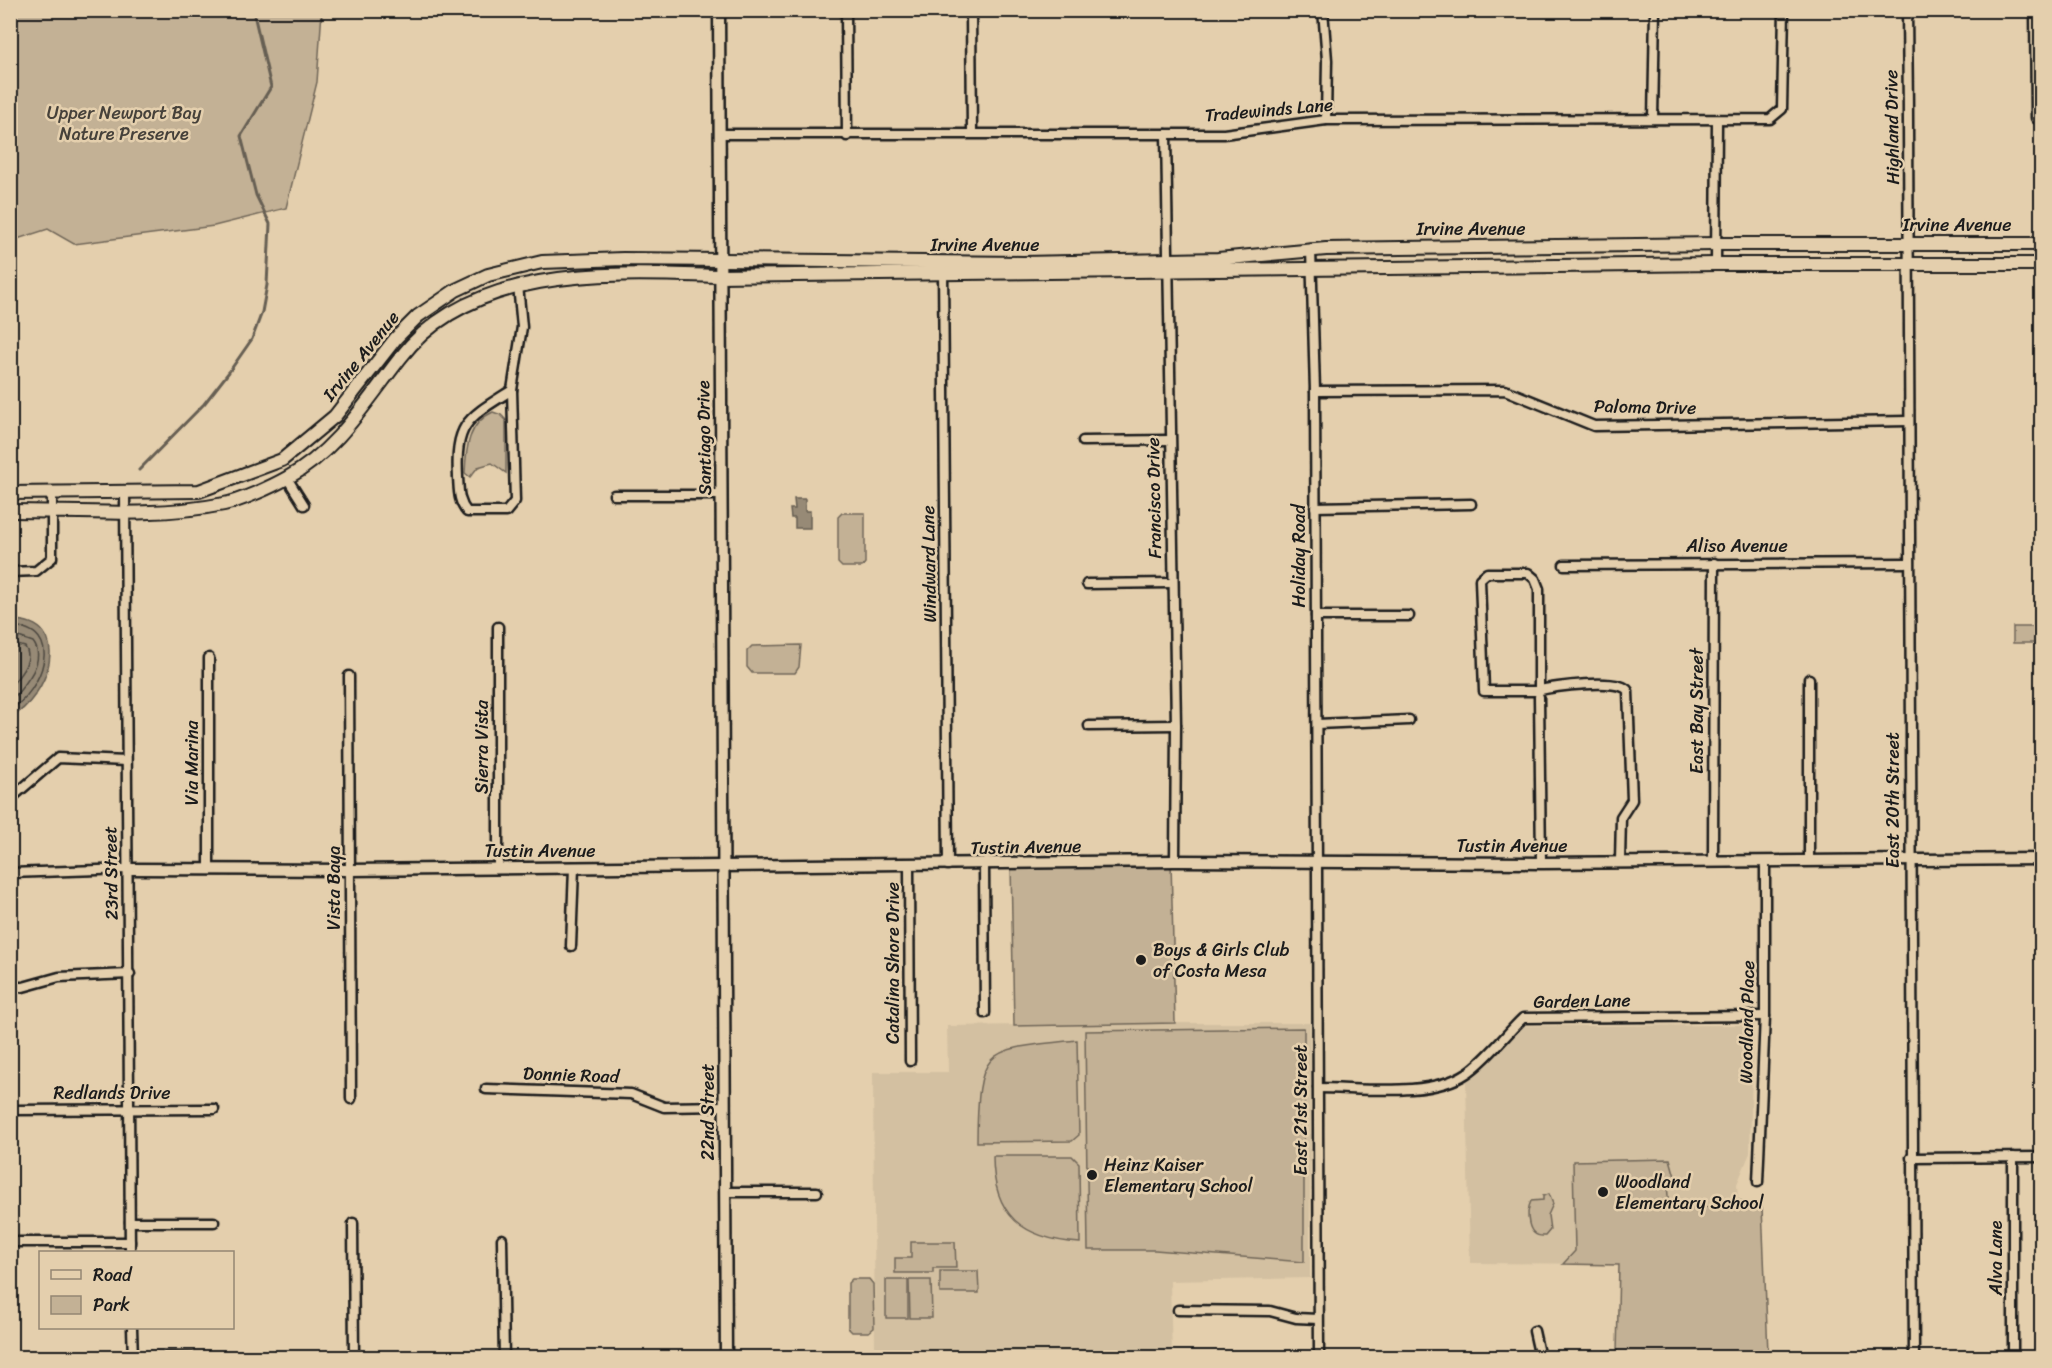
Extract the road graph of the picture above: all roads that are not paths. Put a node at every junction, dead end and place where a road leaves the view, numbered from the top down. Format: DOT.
graph roads {
  1 [pos="719,10"];
  2 [pos="846,10"];
  3 [pos="971,10"];
  4 [pos="1323,10"];
  5 [pos="1656,10"];
  6 [pos="1784,10"];
  7 [pos="1907,10"];
  8 [pos="2035,10"];
  9 [pos="2039,117"];
  10 [pos="1653,119"];
  11 [pos="1326,120"];
  12 [pos="1717,121"];
  13 [pos="972,132"];
  14 [pos="720,134"];
  15 [pos="1166,134"];
  16 [pos="847,136"];
  17 [pos="1910,243"];
  18 [pos="1717,244"];
  19 [pos="2042,244"];
  20 [pos="1311,249"];
  21 [pos="595,260"];
  22 [pos="719,260"];
  23 [pos="1716,264"];
  24 [pos="2042,264"];
  25 [pos="1166,265"];
  26 [pos="1910,266"];
  27 [pos="943,269"];
  28 [pos="1311,270"];
  29 [pos="719,276"];
  30 [pos="518,285"];
  31 [pos="512,390"];
  32 [pos="1315,390"];
  33 [pos="1909,421"];
  34 [pos="1170,440"];
  35 [pos="1083,441"];
  36 [pos="287,478"];
  37 [pos="10,493"];
  38 [pos="52,493"];
  39 [pos="125,493"];
  40 [pos="614,495"];
  41 [pos="722,495"];
  42 [pos="1471,504"];
  43 [pos="304,505"];
  44 [pos="1315,507"];
  45 [pos="10,511"];
  46 [pos="51,511"];
  47 [pos="126,512"];
  48 [pos="1714,563"];
  49 [pos="1910,563"];
  50 [pos="1564,565"];
  51 [pos="10,572"];
  52 [pos="1172,583"];
  53 [pos="1087,584"];
  54 [pos="1316,616"];
  55 [pos="1409,616"];
  56 [pos="498,627"];
  57 [pos="208,658"];
  58 [pos="349,676"];
  59 [pos="1809,679"];
  60 [pos="1539,694"];
  61 [pos="1409,720"];
  62 [pos="1317,724"];
  63 [pos="1176,725"];
  64 [pos="1089,726"];
  65 [pos="126,761"];
  66 [pos="10,799"];
  67 [pos="1713,859"];
  68 [pos="1809,859"];
  69 [pos="1909,859"];
  70 [pos="2042,859"];
  71 [pos="1175,861"];
  72 [pos="1620,861"];
  73 [pos="1765,861"];
  74 [pos="1318,863"];
  75 [pos="1541,863"];
  76 [pos="984,864"];
  77 [pos="723,865"];
  78 [pos="909,865"];
  79 [pos="948,865"];
  80 [pos="209,867"];
  81 [pos="498,867"];
  82 [pos="574,868"];
  83 [pos="128,869"];
  84 [pos="350,870"];
  85 [pos="10,873"];
  86 [pos="571,946"];
  87 [pos="130,974"];
  88 [pos="10,987"];
  89 [pos="985,1013"];
  90 [pos="1765,1016"];
  91 [pos="910,1061"];
  92 [pos="1318,1088"];
  93 [pos="486,1089"];
  94 [pos="351,1099"];
  95 [pos="725,1106"];
  96 [pos="214,1109"];
  97 [pos="10,1110"];
  98 [pos="128,1110"];
  99 [pos="2013,1157"];
  100 [pos="2042,1157"];
  101 [pos="1911,1158"];
  102 [pos="1758,1182"];
  103 [pos="725,1192"];
  104 [pos="817,1192"];
  105 [pos="130,1222"];
  106 [pos="214,1222"];
  107 [pos="353,1223"];
  108 [pos="502,1239"];
  109 [pos="10,1242"];
  110 [pos="130,1242"];
  111 [pos="130,1251"];
  112 [pos="1178,1310"];
  113 [pos="1318,1318"];
  114 [pos="132,1329"];
  115 [pos="1534,1331"];
  116 [pos="133,1357"];
  117 [pos="214,1358"];
  118 [pos="354,1358"];
  119 [pos="504,1358"];
  120 [pos="726,1358"];
  121 [pos="1319,1358"];
  122 [pos="1540,1358"];
  123 [pos="1914,1358"];
  124 [pos="2013,1358"];
  1 -- 14 [label="street, Santiago Drive"];
  2 -- 16 [label="street"];
  3 -- 13 [label="street"];
  4 -- 11 [label="street"];
  5 -- 10 [label="street"];
  6 -- 12 [label="street, Tradewinds Lane"];
  7 -- 17 [label="street, Highland Drive"];
  8 -- 9 [label="street"];
  10 -- 11 [label="street, Tradewinds Lane"];
  10 -- 12 [label="street, Tradewinds Lane"];
  11 -- 15 [label="street, Tradewinds Lane"];
  12 -- 18 [label="street"];
  13 -- 15 [label="street, Tradewinds Lane"];
  13 -- 16 [label="street, Tradewinds Lane"];
  14 -- 16 [label="street, Tradewinds Lane"];
  14 -- 22 [label="street, Santiago Drive"];
  15 -- 25 [label="street, Francisco Drive"];
  17 -- 18 [label="main road, Irvine Avenue"];
  17 -- 19 [label="main road, Irvine Avenue"];
  17 -- 26 [label="street, East 20th Street"];
  18 -- 20 [label="main road, Irvine Avenue"];
  18 -- 23 [label="street"];
  20 -- 25 [label="main road, Irvine Avenue"];
  20 -- 28 [label="street, Holiday Road"];
  21 -- 22 [label="main road, Irvine Avenue"];
  21 -- 30 [label="main road"];
  21 -- 39 [label="main road, Irvine Avenue"];
  22 -- 27 [label="main road, Irvine Avenue"];
  22 -- 29 [label="street, Santiago Drive"];
  23 -- 26 [label="main road, Irvine Avenue"];
  23 -- 28 [label="main road, Irvine Avenue"];
  24 -- 26 [label="main road, Irvine Avenue"];
  25 -- 27 [label="main road, Irvine Avenue"];
  25 -- 28 [label="main road, Irvine Avenue"];
  25 -- 34 [label="street, Francisco Drive"];
  26 -- 33 [label="street, East 20th Street"];
  27 -- 29 [label="main road, Irvine Avenue"];
  27 -- 79 [label="street, Windward Lane"];
  28 -- 32 [label="street, Holiday Road"];
  29 -- 30 [label="main road, Irvine Avenue"];
  29 -- 41 [label="street, Santiago Drive"];
  30 -- 31 [label="street"];
  30 -- 36 [label="main road, Irvine Avenue"];
  31 -- 31 [label="street"];
  32 -- 33 [label="street, Paloma Drive"];
  32 -- 44 [label="street, Holiday Road"];
  33 -- 49 [label="street, East 20th Street"];
  34 -- 35 [label="street"];
  34 -- 52 [label="street, Francisco Drive"];
  36 -- 43 [label="street"];
  36 -- 47 [label="main road, Irvine Avenue"];
  37 -- 38 [label="main road, Irvine Avenue"];
  38 -- 39 [label="main road, Irvine Avenue"];
  38 -- 46 [label="street"];
  39 -- 47 [label="street, 23rd Street"];
  40 -- 41 [label="street"];
  41 -- 77 [label="street, Santiago Drive"];
  42 -- 44 [label="street"];
  44 -- 54 [label="street, Holiday Road"];
  45 -- 46 [label="main road, Irvine Avenue"];
  46 -- 47 [label="main road, Irvine Avenue"];
  46 -- 51 [label="street"];
  47 -- 65 [label="street, 23rd Street"];
  48 -- 49 [label="street, Aliso Avenue"];
  48 -- 50 [label="street, Aliso Avenue"];
  48 -- 67 [label="street, East Bay Street"];
  49 -- 69 [label="street, East 20th Street"];
  52 -- 53 [label="street"];
  52 -- 63 [label="street, Francisco Drive"];
  54 -- 55 [label="street"];
  54 -- 62 [label="street, Holiday Road"];
  56 -- 81 [label="street, Sierra Vista"];
  57 -- 80 [label="street, Via Marina"];
  58 -- 84 [label="street, Vista Baya"];
  59 -- 68 [label="street"];
  60 -- 60 [label="street"];
  60 -- 72 [label="street"];
  60 -- 75 [label="street"];
  61 -- 62 [label="street"];
  62 -- 74 [label="street, Holiday Road"];
  63 -- 64 [label="street"];
  63 -- 71 [label="street, Francisco Drive"];
  65 -- 66 [label="street"];
  65 -- 83 [label="street, 23rd Street"];
  67 -- 72 [label="street, Tustin Avenue"];
  67 -- 73 [label="street, Tustin Avenue"];
  68 -- 69 [label="street, Tustin Avenue"];
  68 -- 73 [label="street, Tustin Avenue"];
  69 -- 70 [label="street, Tustin Avenue"];
  69 -- 101 [label="street, East 20th Street"];
  71 -- 74 [label="street, Tustin Avenue"];
  71 -- 76 [label="street, Tustin Avenue"];
  72 -- 75 [label="street, Tustin Avenue"];
  73 -- 90 [label="street, Woodland Place"];
  74 -- 75 [label="street, Tustin Avenue"];
  74 -- 92 [label="street, East 21st Street"];
  76 -- 79 [label="street, Tustin Avenue"];
  76 -- 89 [label="street"];
  77 -- 78 [label="street, Tustin Avenue"];
  77 -- 82 [label="street, Tustin Avenue"];
  77 -- 95 [label="street, 22nd Street"];
  78 -- 79 [label="street, Tustin Avenue"];
  78 -- 91 [label="street, Catalina Shore Drive"];
  80 -- 83 [label="street, Tustin Avenue"];
  80 -- 84 [label="street, Tustin Avenue"];
  81 -- 82 [label="street, Tustin Avenue"];
  81 -- 84 [label="street, Tustin Avenue"];
  82 -- 86 [label="street"];
  83 -- 85 [label="street, Tustin Avenue"];
  83 -- 87 [label="street, 23rd Street"];
  84 -- 94 [label="street, Vista Baya"];
  87 -- 88 [label="street"];
  87 -- 98 [label="street, 23rd Street"];
  90 -- 92 [label="street, Garden Lane"];
  90 -- 102 [label="street, Woodland Place"];
  92 -- 113 [label="street, East 21st Street"];
  93 -- 95 [label="street, Donnie Road"];
  95 -- 103 [label="street, 22nd Street"];
  96 -- 98 [label="street, Redlands Drive"];
  97 -- 98 [label="street, Redlands Drive"];
  98 -- 105 [label="street, 23rd Street"];
  99 -- 100 [label="street"];
  99 -- 101 [label="street"];
  99 -- 124 [label="street, Alva Lane"];
  101 -- 123 [label="street, East 20th Street"];
  103 -- 104 [label="street"];
  103 -- 120 [label="street, 22nd Street"];
  105 -- 106 [label="street"];
  105 -- 110 [label="street, 23rd Street"];
  107 -- 118 [label="street"];
  108 -- 119 [label="street"];
  109 -- 110 [label="street"];
  110 -- 111 [label="street, 23rd Street"];
  112 -- 113 [label="street"];
  113 -- 121 [label="street, East 21st Street"];
  114 -- 116 [label="street"];
  115 -- 122 [label="street"];
  116 -- 117 [label="street"];
}
